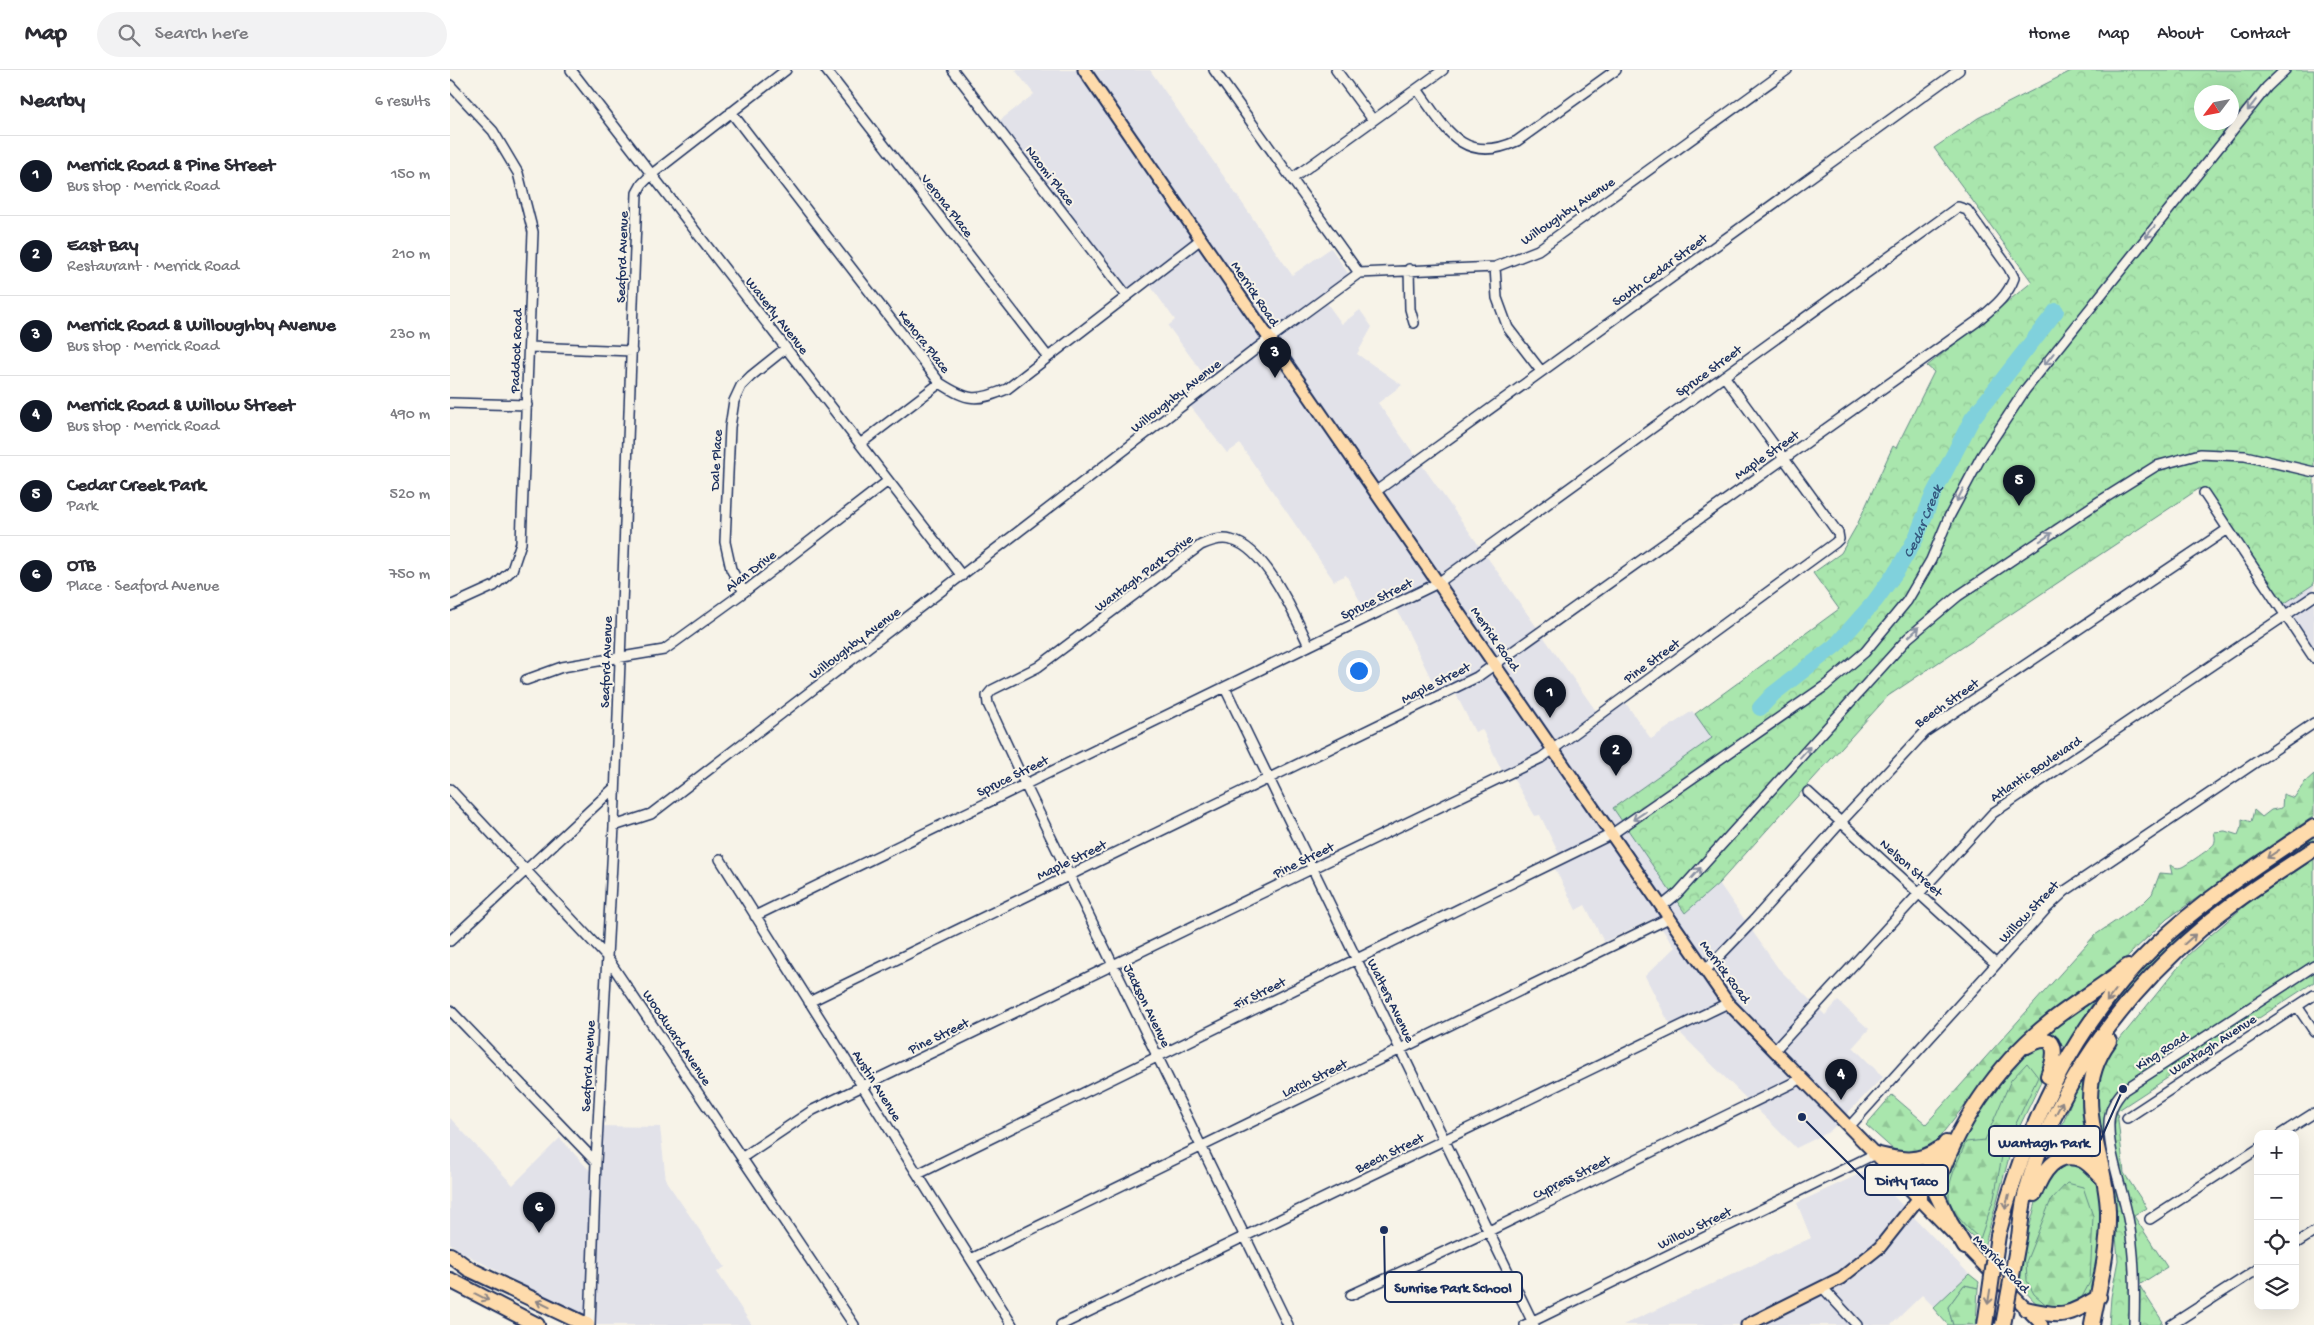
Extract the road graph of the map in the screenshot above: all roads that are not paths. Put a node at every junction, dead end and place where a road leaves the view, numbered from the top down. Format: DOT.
graph roads {
  1 [pos="571,70"];
  2 [pos="786,70"];
  3 [pos="826,70"];
  4 [pos="953,70"];
  5 [pos="1084,70"];
  6 [pos="1214,70"];
  7 [pos="1336,70"];
  8 [pos="1443,70"];
  9 [pos="1616,70"];
  10 [pos="1787,70"];
  11 [pos="1959,70"];
  12 [pos="2285,70"];
  13 [pos="450,85"];
  14 [pos="1417,89"];
  15 [pos="731,112"];
  16 [pos="1373,120"];
  17 [pos="652,174"];
  18 [pos="1293,178"];
  19 [pos="1953,210"];
  20 [pos="1201,240"];
  21 [pos="1495,268"];
  22 [pos="1408,270"];
  23 [pos="1359,273"];
  24 [pos="1127,296"];
  25 [pos="1414,323"];
  26 [pos="1270,339"];
  27 [pos="530,347"];
  28 [pos="786,348"];
  29 [pos="632,351"];
  30 [pos="1048,358"];
  31 [pos="1541,371"];
  32 [pos="1724,376"];
  33 [pos="940,383"];
  34 [pos="450,403"];
  35 [pos="527,405"];
  36 [pos="860,444"];
  37 [pos="1785,458"];
  38 [pos="2314,472"];
  39 [pos="888,481"];
  40 [pos="1375,492"];
  41 [pos="2204,492"];
  42 [pos="2228,529"];
  43 [pos="962,576"];
  44 [pos="1438,583"];
  45 [pos="744,592"];
  46 [pos="2314,596"];
  47 [pos="450,606"];
  48 [pos="2286,615"];
  49 [pos="1310,646"];
  50 [pos="2314,658"];
  51 [pos="619,659"];
  52 [pos="1495,663"];
  53 [pos="526,680"];
  54 [pos="1225,688"];
  55 [pos="988,696"];
  56 [pos="2314,723"];
  57 [pos="1554,749"];
  58 [pos="1268,778"];
  59 [pos="1025,784"];
  60 [pos="614,788"];
  61 [pos="450,789"];
  62 [pos="1808,792"];
  63 [pos="1841,822"];
  64 [pos="614,826"];
  65 [pos="2314,827"];
  66 [pos="1612,834"];
  67 [pos="2314,849"];
  68 [pos="720,859"];
  69 [pos="526,869"];
  70 [pos="1313,869"];
  71 [pos="1070,875"];
  72 [pos="1920,892"];
  73 [pos="1662,907"];
  74 [pos="756,916"];
  75 [pos="1669,918"];
  76 [pos="450,941"];
  77 [pos="2154,946"];
  78 [pos="606,956"];
  79 [pos="2168,958"];
  80 [pos="1356,960"];
  81 [pos="1996,964"];
  82 [pos="1114,966"];
  83 [pos="2314,966"];
  84 [pos="1705,971"];
  85 [pos="2314,995"];
  86 [pos="809,1002"];
  87 [pos="1728,1003"];
  88 [pos="2298,1006"];
  89 [pos="450,1010"];
  90 [pos="2314,1031"];
  91 [pos="1400,1050"];
  92 [pos="1774,1051"];
  93 [pos="2018,1052"];
  94 [pos="1158,1056"];
  95 [pos="1801,1079"];
  96 [pos="863,1087"];
  97 [pos="2314,1112"];
  98 [pos="2127,1118"];
  99 [pos="1966,1120"];
  100 [pos="1849,1128"];
  101 [pos="2287,1130"];
  102 [pos="1444,1140"];
  103 [pos="1945,1144"];
  104 [pos="1202,1147"];
  105 [pos="2254,1152"];
  106 [pos="1875,1154"];
  107 [pos="743,1157"];
  108 [pos="596,1162"];
  109 [pos="2016,1171"];
  110 [pos="918,1174"];
  111 [pos="2103,1178"];
  112 [pos="1918,1199"];
  113 [pos="2150,1219"];
  114 [pos="1489,1231"];
  115 [pos="2314,1232"];
  116 [pos="1246,1237"];
  117 [pos="2019,1237"];
  118 [pos="2299,1241"];
  119 [pos="1965,1247"];
  120 [pos="450,1255"];
  121 [pos="971,1259"];
  122 [pos="2254,1272"];
  123 [pos="450,1280"];
  124 [pos="1822,1288"];
  125 [pos="1351,1295"];
  126 [pos="2098,1297"];
  127 [pos="2026,1309"];
  128 [pos="1531,1324"];
  129 [pos="537,1325"];
  130 [pos="589,1325"];
  131 [pos="854,1325"];
  132 [pos="1012,1325"];
  133 [pos="1061,1325"];
  134 [pos="1288,1325"];
  135 [pos="1747,1325"];
  136 [pos="1857,1325"];
  137 [pos="1984,1325"];
  138 [pos="2003,1325"];
  139 [pos="2042,1325"];
  140 [pos="2092,1325"];
  141 [pos="2134,1325"];
  142 [pos="2171,1325"];
  1 -- 17 [label="street, Waverly Avenue"];
  2 -- 15 [label="street, Seaford Avenue"];
  3 -- 30 [label="street, Verona Place"];
  4 -- 24 [label="street, Naomi Place"];
  5 -- 20 [label="main road, Merrick Road"];
  6 -- 18 [label="street"];
  7 -- 16 [label="street"];
  8 -- 14 [label="street"];
  9 -- 14 [label="street"];
  10 -- 21 [label="street, Willoughby Avenue"];
  11 -- 31 [label="street, South Cedar Street"];
  12 -- 66 [label="street, Fir Street, one-way"];
  13 -- 27 [label="street, Paddock Road"];
  14 -- 16 [label="street"];
  15 -- 17 [label="street, Seaford Avenue"];
  15 -- 33 [label="street, Kenora Place"];
  16 -- 18 [label="street"];
  17 -- 28 [label="street, Waverly Avenue"];
  17 -- 29 [label="street, Seaford Avenue"];
  18 -- 23 [label="street"];
  19 -- 32 [label="street, Spruce Street"];
  19 -- 37 [label="street, Maple Street"];
  20 -- 24 [label="street, Kenora Place"];
  20 -- 26 [label="main road, Merrick Road"];
  21 -- 22 [label="street, Willoughby Avenue"];
  21 -- 31 [label="street"];
  22 -- 23 [label="street, Willoughby Avenue"];
  22 -- 25 [label="street"];
  23 -- 26 [label="street, Willoughby Avenue"];
  24 -- 30 [label="street, Kenora Place"];
  26 -- 40 [label="main road, Merrick Road"];
  26 -- 43 [label="street, Willoughby Avenue"];
  27 -- 29 [label="street"];
  27 -- 35 [label="street, Paddock Road"];
  28 -- 36 [label="street, Waverly Avenue"];
  28 -- 45 [label="street, Dale Place"];
  29 -- 51 [label="street, Seaford Avenue"];
  30 -- 33 [label="street, Kenora Place"];
  31 -- 40 [label="street, South Cedar Street"];
  32 -- 37 [label="street"];
  32 -- 44 [label="street, Spruce Street"];
  33 -- 36 [label="street"];
  34 -- 35 [label="street"];
  35 -- 47 [label="street, Paddock Road"];
  36 -- 39 [label="street, Waverly Avenue"];
  37 -- 52 [label="street, Maple Street"];
  37 -- 57 [label="street, Pine Street"];
  73 -- 38 [label="street, one-way"];
  39 -- 43 [label="street, Waverly Avenue"];
  39 -- 45 [label="street, Alan Drive"];
  40 -- 44 [label="main road, Merrick Road"];
  41 -- 42 [label="street"];
  42 -- 48 [label="street"];
  42 -- 63 [label="street, Beech Street"];
  43 -- 64 [label="street, Willoughby Avenue"];
  44 -- 49 [label="street, Spruce Street"];
  44 -- 52 [label="main road, Merrick Road"];
  45 -- 51 [label="street, Alan Drive"];
  46 -- 48 [label="street, Atlantic Boulevard"];
  48 -- 50 [label="street"];
  48 -- 72 [label="street, Atlantic Boulevard"];
  49 -- 54 [label="street, Spruce Street"];
  49 -- 55 [label="street, Wantagh Park Drive"];
  51 -- 53 [label="street, Alan Drive"];
  51 -- 60 [label="street, Seaford Avenue"];
  52 -- 57 [label="main road, Merrick Road"];
  52 -- 58 [label="street, Maple Street"];
  54 -- 58 [label="street, Walters Avenue"];
  54 -- 59 [label="street, Spruce Street"];
  55 -- 59 [label="street, Jackson Avenue"];
  56 -- 81 [label="street, Willow Street"];
  57 -- 66 [label="main road, Merrick Road"];
  57 -- 70 [label="street, Pine Street"];
  58 -- 70 [label="street, Walters Avenue"];
  58 -- 71 [label="street, Maple Street"];
  59 -- 71 [label="street, Jackson Avenue"];
  59 -- 74 [label="street, Spruce Street"];
  60 -- 64 [label="street, Seaford Avenue"];
  60 -- 69 [label="street"];
  61 -- 69 [label="street, Woodward Avenue"];
  62 -- 63 [label="street, Nelson Street"];
  63 -- 72 [label="street, Nelson Street"];
  63 -- 84 [label="street, Beech Street"];
  64 -- 78 [label="street, Seaford Avenue"];
  65 -- 77 [label="highway, one-way"];
  66 -- 73 [label="main road, Merrick Road"];
  66 -- 80 [label="street, Fir Street"];
  79 -- 67 [label="highway, one-way"];
  68 -- 74 [label="street, Austin Avenue"];
  69 -- 76 [label="street"];
  69 -- 78 [label="street, Woodward Avenue"];
  70 -- 80 [label="street, Walters Avenue"];
  70 -- 82 [label="street, Pine Street"];
  71 -- 82 [label="street, Jackson Avenue"];
  71 -- 86 [label="street, Maple Street"];
  72 -- 81 [label="street, Nelson Street"];
  72 -- 92 [label="street, Atlantic Boulevard"];
  73 -- 75 [label="main road, Merrick Road"];
  74 -- 86 [label="street, Austin Avenue"];
  75 -- 84 [label="main road, Merrick Road"];
  75 -- 91 [label="street, Larch Street"];
  77 -- 93 [label="highway"];
  77 -- 109 [label="highway, one-way"];
  78 -- 107 [label="street, Woodward Avenue"];
  78 -- 108 [label="street, Seaford Avenue"];
  79 -- 111 [label="highway"];
  117 -- 79 [label="highway, one-way"];
  80 -- 91 [label="street, Walters Avenue"];
  80 -- 94 [label="street, Fir Street"];
  81 -- 100 [label="street, Willow Street"];
  82 -- 94 [label="street, Jackson Avenue"];
  82 -- 96 [label="street, Pine Street"];
  83 -- 141 [label="street, King Road"];
  84 -- 87 [label="main road, Merrick Road"];
  85 -- 88 [label="street, Wantagh Avenue"];
  86 -- 96 [label="street, Austin Avenue"];
  87 -- 92 [label="main road, Merrick Road"];
  87 -- 102 [label="street, Beech Street"];
  88 -- 90 [label="street"];
  88 -- 98 [label="street, Wantagh Avenue"];
  89 -- 108 [label="street"];
  91 -- 102 [label="street, Walters Avenue"];
  91 -- 104 [label="street, Larch Street"];
  92 -- 95 [label="main road, Merrick Road"];
  93 -- 99 [label="highway"];
  93 -- 109 [label="highway"];
  94 -- 104 [label="street, Jackson Avenue"];
  94 -- 110 [label="street, Fir Street"];
  95 -- 100 [label="main road, Merrick Road"];
  95 -- 114 [label="street, Cypress Street"];
  96 -- 107 [label="street, Pine Street"];
  96 -- 110 [label="street, Austin Avenue"];
  97 -- 101 [label="street"];
  99 -- 103 [label="highway"];
  99 -- 119 [label="highway"];
  100 -- 106 [label="main road, Merrick Road"];
  102 -- 114 [label="street, Walters Avenue"];
  102 -- 116 [label="street, Beech Street"];
  103 -- 106 [label="highway"];
  103 -- 112 [label="highway"];
  104 -- 116 [label="street, Jackson Avenue"];
  104 -- 121 [label="street, Larch Street"];
  105 -- 113 [label="street"];
  106 -- 112 [label="main road, Merrick Road"];
  106 -- 128 [label="street, Willow Street"];
  107 -- 131 [label="street, Woodward Avenue"];
  108 -- 130 [label="street, Seaford Avenue"];
  109 -- 137 [label="highway, one-way, bridge"];
  110 -- 121 [label="street, Austin Avenue"];
  111 -- 117 [label="highway"];
  111 -- 126 [label="highway"];
  112 -- 119 [label="main road, Merrick Road"];
  112 -- 124 [label="main road"];
  114 -- 125 [label="street, Cypress Street"];
  114 -- 128 [label="street, Walters Avenue"];
  115 -- 118 [label="street"];
  116 -- 133 [label="street, Beech Street"];
  116 -- 134 [label="street, Jackson Avenue"];
  117 -- 138 [label="highway, bridge"];
  119 -- 127 [label="main road, Merrick Road"];
  130 -- 120 [label="highway, one-way"];
  121 -- 132 [label="street, Austin Avenue"];
  122 -- 142 [label="street"];
  123 -- 129 [label="highway, one-way"];
  124 -- 135 [label="main road"];
  124 -- 136 [label="street"];
  126 -- 127 [label="highway"];
  126 -- 140 [label="highway"];
  127 -- 139 [label="main road, Merrick Road"];
}
